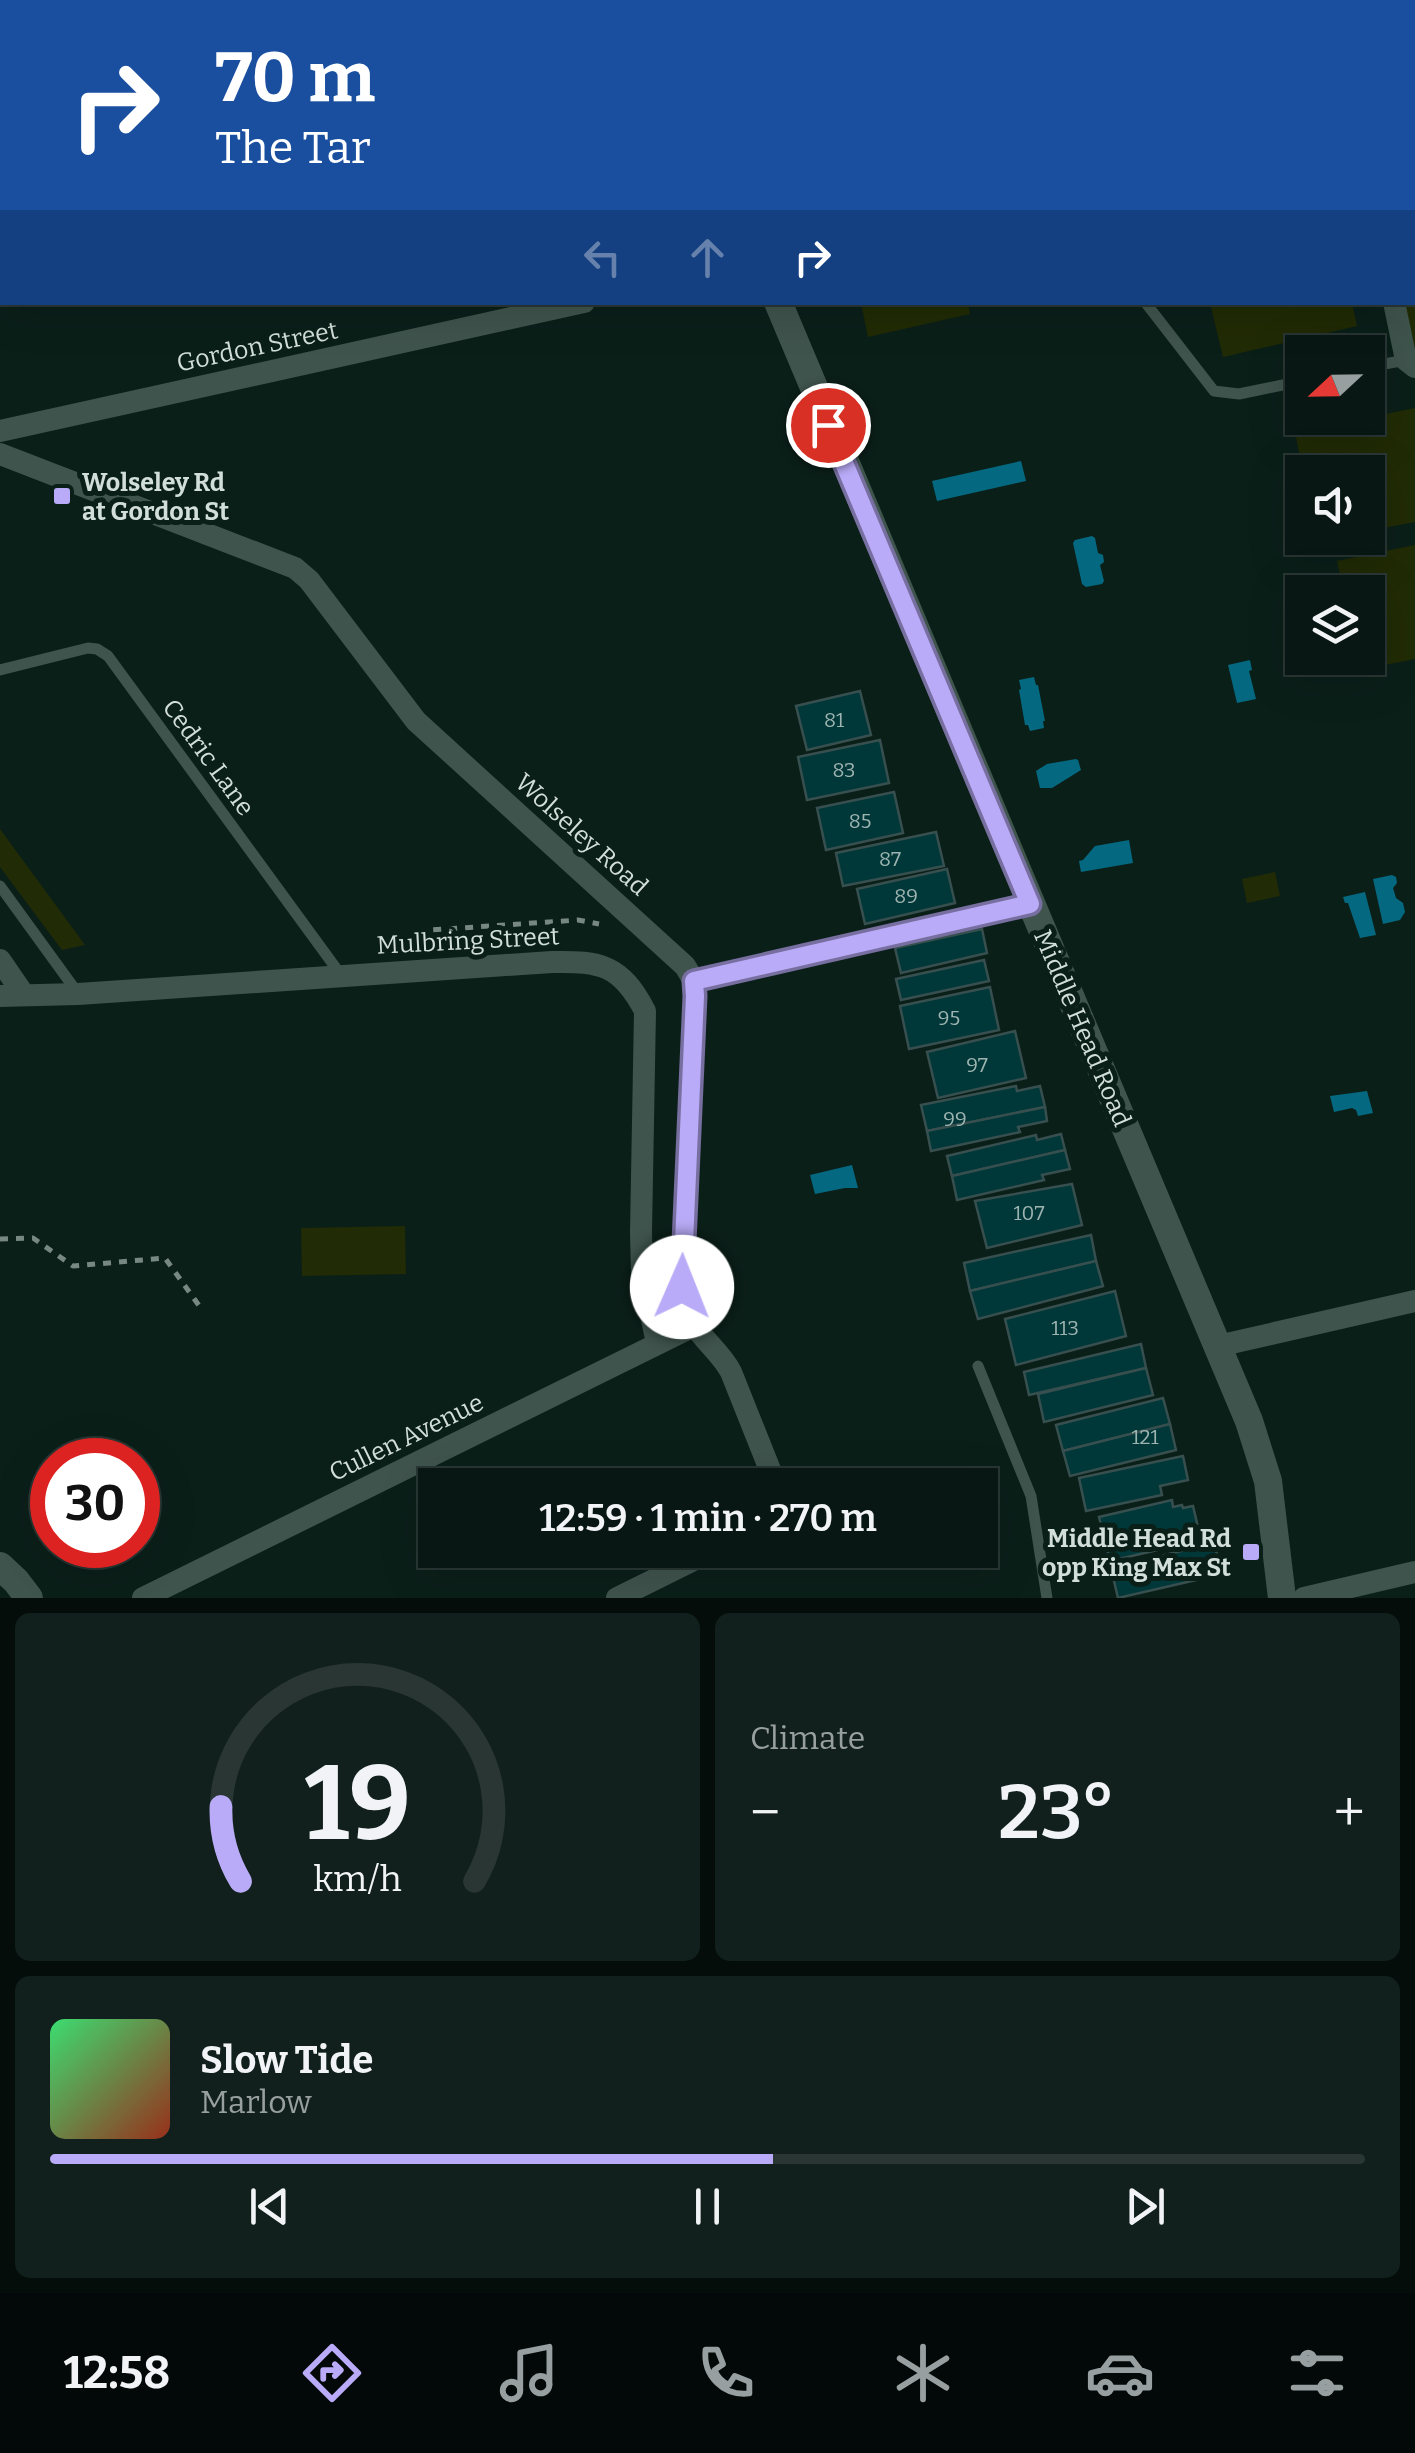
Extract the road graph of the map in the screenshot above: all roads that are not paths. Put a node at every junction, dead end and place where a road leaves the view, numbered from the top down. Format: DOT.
graph roads {
  1 [pos="570,305"];
  2 [pos="779,305"];
  3 [pos="1147,305"];
  4 [pos="1395,305"];
  5 [pos="1411,363"];
  6 [pos="1385,366"];
  7 [pos="1285,384"];
  8 [pos="0,431"];
  9 [pos="0,454"];
  10 [pos="0,670"];
  11 [pos="0,886"];
  12 [pos="1030,904"];
  13 [pos="0,960"];
  14 [pos="341,975"];
  15 [pos="694,981"];
  16 [pos="78,994"];
  17 [pos="24,995"];
  18 [pos="0,996"];
  19 [pos="1415,1301"];
  20 [pos="694,1326"];
  21 [pos="658,1343"];
  22 [pos="1218,1346"];
  23 [pos="978,1366"];
  24 [pos="770,1468"];
  25 [pos="0,1566"];
  26 [pos="678,1568"];
  27 [pos="1415,1572"];
  28 [pos="29,1598"];
  29 [pos="143,1598"];
  30 [pos="617,1598"];
  31 [pos="1047,1598"];
  32 [pos="1282,1598"];
  33 [pos="1304,1598"];
  1 -- 8 [label="street, Gordon Street"];
  2 -- 12 [label="street, Middle Head Road"];
  3 -- 7 [label="lane"];
  4 -- 5 [label="street"];
  5 -- 6 [label="lane"];
  9 -- 15 [label="street, Wolseley Road"];
  10 -- 14 [label="lane, Cedric Lane"];
  11 -- 16 [label="lane"];
  12 -- 15 [label="street"];
  12 -- 22 [label="street, Middle Head Road"];
  13 -- 17 [label="street"];
  14 -- 16 [label="street, Mulbring Street"];
  14 -- 21 [label="street, Mulbring Street"];
  15 -- 20 [label="street"];
  16 -- 17 [label="street, Mulbring Street"];
  17 -- 18 [label="street, Mulbring Street"];
  19 -- 22 [label="street"];
  20 -- 21 [label="street, Cullen Avenue"];
  20 -- 24 [label="street"];
  21 -- 29 [label="street, Cullen Avenue"];
  22 -- 32 [label="street, Middle Head Road"];
  23 -- 31 [label="lane"];
  25 -- 28 [label="street"];
  26 -- 30 [label="street"];
  27 -- 33 [label="street"];
}
